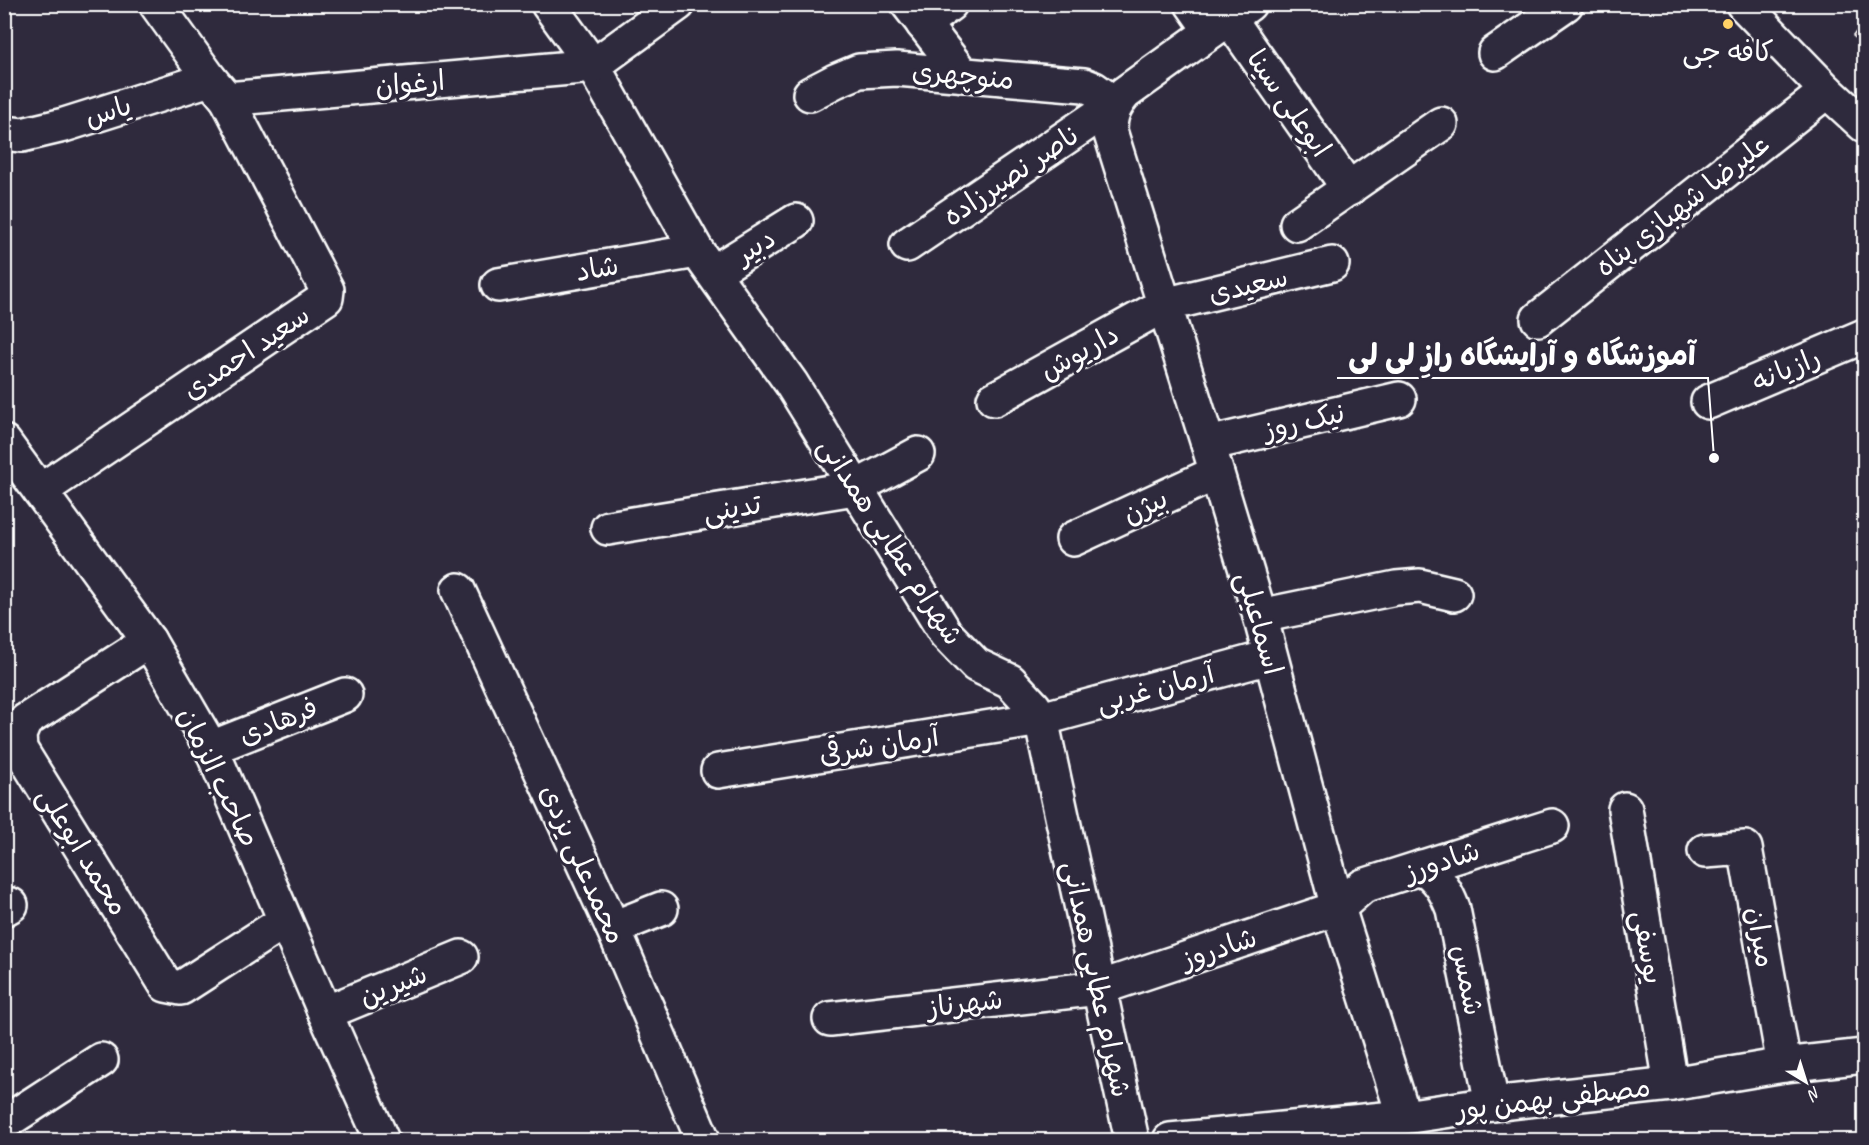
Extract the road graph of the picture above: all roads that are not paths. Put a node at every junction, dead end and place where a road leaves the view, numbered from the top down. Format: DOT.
graph roads {
  1 [pos="156,4"];
  2 [pos="548,4"];
  3 [pos="678,4"];
  4 [pos="950,4"];
  5 [pos="1192,4"];
  6 [pos="1566,4"];
  7 [pos="1743,4"];
  8 [pos="916,14"];
  9 [pos="1230,18"];
  10 [pos="1495,53"];
  11 [pos="593,66"];
  12 [pos="963,75"];
  13 [pos="218,89"];
  14 [pos="1827,91"];
  15 [pos="810,94"];
  16 [pos="1113,118"];
  17 [pos="1441,124"];
  18 [pos="1864,125"];
  19 [pos="4,133"];
  20 [pos="1349,189"];
  21 [pos="796,221"];
  22 [pos="1297,224"];
  23 [pos="906,245"];
  24 [pos="705,261"];
  25 [pos="1332,264"];
  26 [pos="498,285"];
  27 [pos="1164,305"];
  28 [pos="1538,319"];
  29 [pos="1864,336"];
  30 [pos="994,399"];
  31 [pos="1399,399"];
  32 [pos="1708,402"];
  33 [pos="4,442"];
  34 [pos="918,454"];
  35 [pos="1212,458"];
  36 [pos="855,488"];
  37 [pos="40,491"];
  38 [pos="608,528"];
  39 [pos="1073,539"];
  40 [pos="458,590"];
  41 [pos="1454,594"];
  42 [pos="1260,616"];
  43 [pos="149,641"];
  44 [pos="1270,657"];
  45 [pos="345,695"];
  46 [pos="1041,719"];
  47 [pos="212,748"];
  48 [pos="718,771"];
  49 [pos="1625,809"];
  50 [pos="1552,826"];
  51 [pos="1705,851"];
  52 [pos="1422,867"];
  53 [pos="1338,908"];
  54 [pos="661,909"];
  55 [pos="285,921"];
  56 [pos="613,928"];
  57 [pos="461,957"];
  58 [pos="1099,988"];
  59 [pos="325,1013"];
  60 [pos="830,1019"];
  61 [pos="1864,1056"];
  62 [pos="101,1060"];
  63 [pos="1784,1065"];
  64 [pos="1671,1084"];
  65 [pos="1492,1104"];
  66 [pos="1404,1117"];
  67 [pos="4,1123"];
  68 [pos="382,1140"];
  69 [pos="703,1140"];
  70 [pos="1132,1140"];
  71 [pos="1170,1140"];
  1 -- 13 [label="street"];
  2 -- 11 [label="street, شهرام عطایی همدانی"];
  3 -- 11 [label="street"];
  4 -- 8 [label="street"];
  5 -- 9 [label="street, ابوعلی سینا"];
  6 -- 10 [label="street"];
  7 -- 14 [label="street"];
  8 -- 12 [label="street"];
  9 -- 16 [label="street, ناصر نصیرزاده"];
  9 -- 20 [label="street, ابوعلی سینا"];
  11 -- 13 [label="street, ارغوان"];
  11 -- 24 [label="street, شهرام عطایی همدانی"];
  12 -- 15 [label="street, منوچهری"];
  12 -- 16 [label="street, منوچهری"];
  13 -- 19 [label="street, یاس"];
  13 -- 37 [label="street, سعید احمدی"];
  14 -- 18 [label="street"];
  14 -- 28 [label="street, علیرضا شهبازی پناه"];
  16 -- 23 [label="street, ناصر نصیرزاده"];
  16 -- 27 [label="street, اسماعیلی"];
  17 -- 20 [label="street, ابوعلی سینا"];
  20 -- 22 [label="street, ابوعلی سینا"];
  21 -- 24 [label="street, دبیر"];
  24 -- 26 [label="street, شاد"];
  24 -- 36 [label="street, شهرام عطایی همدانی"];
  25 -- 27 [label="street, سعیدی"];
  27 -- 30 [label="street, داریوش"];
  27 -- 35 [label="street, اسماعیلی"];
  29 -- 32 [label="street, رازیانه"];
  31 -- 35 [label="street, نیک روز"];
  33 -- 37 [label="street, صاحب الزمان"];
  34 -- 36 [label="street, تدینی"];
  35 -- 39 [label="street, بیژن"];
  35 -- 42 [label="street, اسماعیلی"];
  36 -- 38 [label="street, تدینی"];
  36 -- 46 [label="street, شهرام عطایی همدانی"];
  37 -- 43 [label="street, صاحب الزمان"];
  40 -- 56 [label="street, محمدعلی یزدی"];
  41 -- 42 [label="street"];
  42 -- 44 [label="street, اسماعیلی"];
  43 -- 47 [label="street, صاحب الزمان"];
  43 -- 55 [label="street, محمد ابوعلی"];
  44 -- 46 [label="street, آرمان غربی"];
  44 -- 53 [label="street, اسماعیلی"];
  45 -- 47 [label="street, فرهادی"];
  46 -- 48 [label="street, آرمان شرقی"];
  46 -- 58 [label="street, شهرام عطایی همدانی"];
  47 -- 55 [label="street, صاحب الزمان"];
  49 -- 64 [label="street, یوسفی"];
  50 -- 52 [label="street, شادورز"];
  51 -- 63 [label="street, میران"];
  52 -- 53 [label="street, شادورز"];
  52 -- 65 [label="street, شمس"];
  53 -- 58 [label="street, شادروز"];
  53 -- 66 [label="street, اسماعیلی"];
  54 -- 56 [label="street"];
  55 -- 59 [label="street, صاحب الزمان"];
  56 -- 69 [label="street, محمدعلی یزدی"];
  57 -- 59 [label="street, شیرین"];
  58 -- 60 [label="street, شهرناز"];
  58 -- 70 [label="street, شهرام عطایی همدانی"];
  59 -- 68 [label="street, صاحب الزمان"];
  61 -- 63 [label="street, مصطفی بهمن پور"];
  62 -- 67 [label="street"];
  63 -- 64 [label="street, مصطفی بهمن پور"];
  64 -- 65 [label="street, مصطفی بهمن پور"];
  65 -- 66 [label="street, مصطفی بهمن پور"];
  66 -- 71 [label="street, مصطفی بهمن پور"];
}
